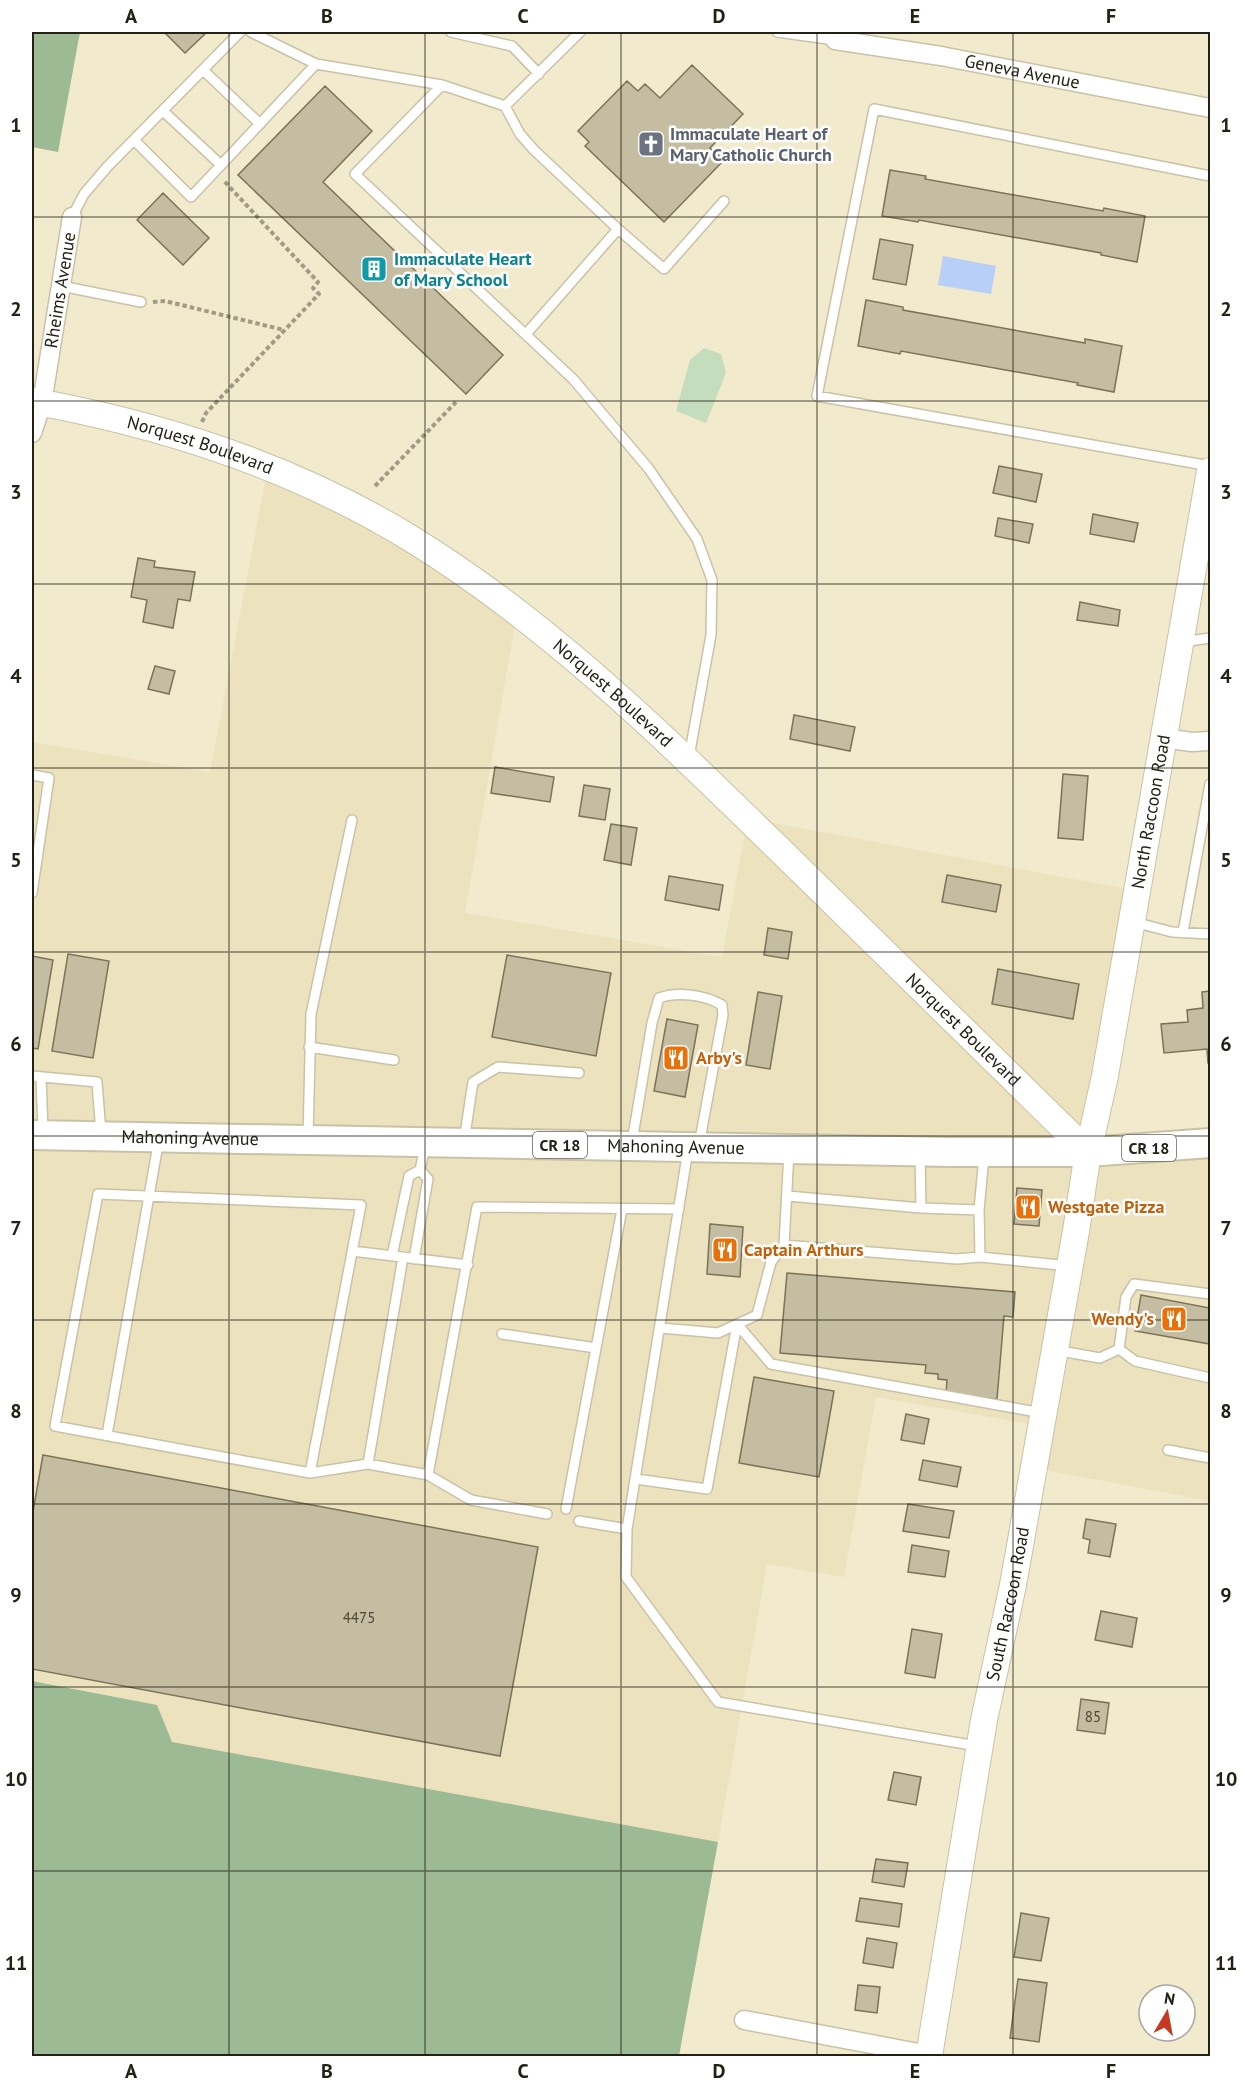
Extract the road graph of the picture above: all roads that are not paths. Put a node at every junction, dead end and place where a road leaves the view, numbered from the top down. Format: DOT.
graph roads {
  1 [pos="240,32"];
  2 [pos="251,32"];
  3 [pos="451,32"];
  4 [pos="580,32"];
  5 [pos="777,32"];
  6 [pos="835,40"];
  7 [pos="316,64"];
  8 [pos="203,70"];
  9 [pos="539,74"];
  10 [pos="442,85"];
  11 [pos="505,105"];
  12 [pos="1210,108"];
  13 [pos="163,111"];
  14 [pos="260,124"];
  15 [pos="135,141"];
  16 [pos="218,168"];
  17 [pos="1210,176"];
  18 [pos="724,201"];
  19 [pos="72,218"];
  20 [pos="618,229"];
  21 [pos="61,286"];
  22 [pos="141,302"];
  23 [pos="526,334"];
  24 [pos="37,402"];
  25 [pos="32,433"];
  26 [pos="1210,466"];
  27 [pos="1210,471"];
  28 [pos="1210,638"];
  29 [pos="1180,642"];
  30 [pos="1163,738"];
  31 [pos="1210,741"];
  32 [pos="688,762"];
  33 [pos="32,775"];
  34 [pos="1210,784"];
  35 [pos="352,820"];
  36 [pos="32,892"];
  37 [pos="1132,921"];
  38 [pos="1183,932"];
  39 [pos="1210,934"];
  40 [pos="309,1047"];
  41 [pos="394,1060"];
  42 [pos="579,1073"];
  43 [pos="36,1077"];
  44 [pos="37,1135"];
  45 [pos="101,1136"];
  46 [pos="159,1137"];
  47 [pos="309,1140"];
  48 [pos="425,1142"];
  49 [pos="464,1143"];
  50 [pos="1210,1143"];
  51 [pos="631,1146"];
  52 [pos="693,1148"];
  53 [pos="789,1149"];
  54 [pos="920,1152"];
  55 [pos="984,1152"];
  56 [pos="1088,1152"];
  57 [pos="420,1170"];
  58 [pos="149,1196"];
  59 [pos="788,1196"];
  60 [pos="921,1208"];
  61 [pos="622,1209"];
  62 [pos="679,1209"];
  63 [pos="979,1210"];
  64 [pos="784,1245"];
  65 [pos="352,1251"];
  66 [pos="392,1256"];
  67 [pos="403,1257"];
  68 [pos="981,1257"];
  69 [pos="414,1259"];
  70 [pos="468,1265"];
  71 [pos="1070,1266"];
  72 [pos="1210,1294"];
  73 [pos="737,1324"];
  74 [pos="661,1328"];
  75 [pos="502,1334"];
  76 [pos="596,1348"];
  77 [pos="1119,1348"];
  78 [pos="1055,1350"];
  79 [pos="1210,1378"];
  80 [pos="1044,1413"];
  81 [pos="107,1436"];
  82 [pos="1168,1450"];
  83 [pos="1210,1458"];
  84 [pos="368,1464"];
  85 [pos="309,1473"];
  86 [pos="428,1475"];
  87 [pos="636,1479"];
  88 [pos="566,1509"];
  89 [pos="547,1514"];
  90 [pos="579,1521"];
  91 [pos="627,1529"];
  92 [pos="980,1747"];
  93 [pos="744,2020"];
  94 [pos="929,2056"];
  1 -- 8 [label="lane"];
  2 -- 7 [label="lane"];
  3 -- 9 [label="lane"];
  4 -- 9 [label="lane"];
  5 -- 6 [label="lane"];
  6 -- 12 [label="street, Geneva Avenue"];
  7 -- 10 [label="lane"];
  7 -- 14 [label="lane"];
  8 -- 13 [label="lane"];
  8 -- 14 [label="lane"];
  9 -- 11 [label="lane"];
  10 -- 11 [label="lane"];
  10 -- 23 [label="lane"];
  11 -- 20 [label="lane"];
  13 -- 15 [label="lane"];
  13 -- 16 [label="lane"];
  14 -- 16 [label="lane"];
  15 -- 16 [label="lane"];
  15 -- 19 [label="lane"];
  17 -- 26 [label="lane"];
  18 -- 20 [label="lane"];
  19 -- 21 [label="street, Rheims Avenue"];
  20 -- 23 [label="lane"];
  21 -- 22 [label="lane"];
  21 -- 24 [label="street, Rheims Avenue"];
  23 -- 32 [label="lane"];
  24 -- 25 [label="street, Rheims Avenue"];
  24 -- 32 [label="street, Norquest Boulevard"];
  27 -- 29 [label="street, North Raccoon Road"];
  28 -- 29 [label="lane"];
  29 -- 30 [label="street, North Raccoon Road"];
  30 -- 31 [label="street"];
  30 -- 37 [label="street, North Raccoon Road"];
  32 -- 56 [label="street, Norquest Boulevard"];
  33 -- 36 [label="lane"];
  34 -- 38 [label="lane"];
  35 -- 40 [label="lane"];
  37 -- 38 [label="lane"];
  37 -- 56 [label="street, North Raccoon Road"];
  38 -- 39 [label="lane"];
  40 -- 41 [label="lane"];
  40 -- 47 [label="lane"];
  42 -- 49 [label="lane"];
  43 -- 44 [label="lane"];
  43 -- 45 [label="lane"];
  44 -- 45 [label="main road, Mahoning Avenue / CR 18"];
  45 -- 46 [label="main road, Mahoning Avenue / CR 18"];
  46 -- 47 [label="main road, Mahoning Avenue / CR 18"];
  46 -- 58 [label="lane"];
  47 -- 48 [label="main road, Mahoning Avenue / CR 18"];
  48 -- 49 [label="main road, Mahoning Avenue / CR 18"];
  48 -- 57 [label="lane"];
  49 -- 51 [label="main road, Mahoning Avenue / CR 18"];
  50 -- 56 [label="main road, Mahoning Avenue / CR 18"];
  51 -- 52 [label="main road, Mahoning Avenue / CR 18"];
  51 -- 52 [label="lane"];
  52 -- 53 [label="main road, Mahoning Avenue / CR 18"];
  52 -- 62 [label="lane"];
  53 -- 54 [label="main road, Mahoning Avenue / CR 18"];
  53 -- 59 [label="lane"];
  54 -- 55 [label="main road, Mahoning Avenue / CR 18"];
  54 -- 60 [label="lane"];
  55 -- 56 [label="main road, Mahoning Avenue / CR 18"];
  55 -- 63 [label="lane"];
  56 -- 71 [label="street, South Raccoon Road"];
  57 -- 66 [label="lane"];
  57 -- 69 [label="lane"];
  58 -- 65 [label="lane"];
  58 -- 81 [label="lane"];
  58 -- 81 [label="lane"];
  59 -- 60 [label="lane"];
  59 -- 64 [label="lane"];
  60 -- 63 [label="lane"];
  61 -- 62 [label="lane"];
  61 -- 70 [label="lane"];
  61 -- 76 [label="lane"];
  62 -- 74 [label="lane"];
  63 -- 68 [label="lane"];
  64 -- 68 [label="lane"];
  64 -- 73 [label="lane"];
  65 -- 66 [label="lane"];
  65 -- 85 [label="lane"];
  66 -- 67 [label="lane"];
  67 -- 69 [label="lane"];
  67 -- 84 [label="lane"];
  68 -- 71 [label="lane"];
  69 -- 70 [label="lane"];
  70 -- 86 [label="lane"];
  71 -- 78 [label="street, South Raccoon Road"];
  72 -- 77 [label="lane"];
  73 -- 74 [label="lane"];
  73 -- 80 [label="lane"];
  73 -- 87 [label="lane"];
  74 -- 87 [label="lane"];
  75 -- 76 [label="lane"];
  76 -- 88 [label="lane"];
  77 -- 78 [label="lane"];
  77 -- 79 [label="lane"];
  78 -- 80 [label="street, South Raccoon Road"];
  80 -- 92 [label="street, South Raccoon Road"];
  81 -- 85 [label="lane"];
  82 -- 83 [label="lane"];
  84 -- 85 [label="lane"];
  84 -- 86 [label="lane"];
  86 -- 89 [label="lane"];
  87 -- 91 [label="lane"];
  90 -- 91 [label="lane"];
  91 -- 92 [label="lane"];
  92 -- 94 [label="street, South Raccoon Road"];
  93 -- 94 [label="street"];
}
